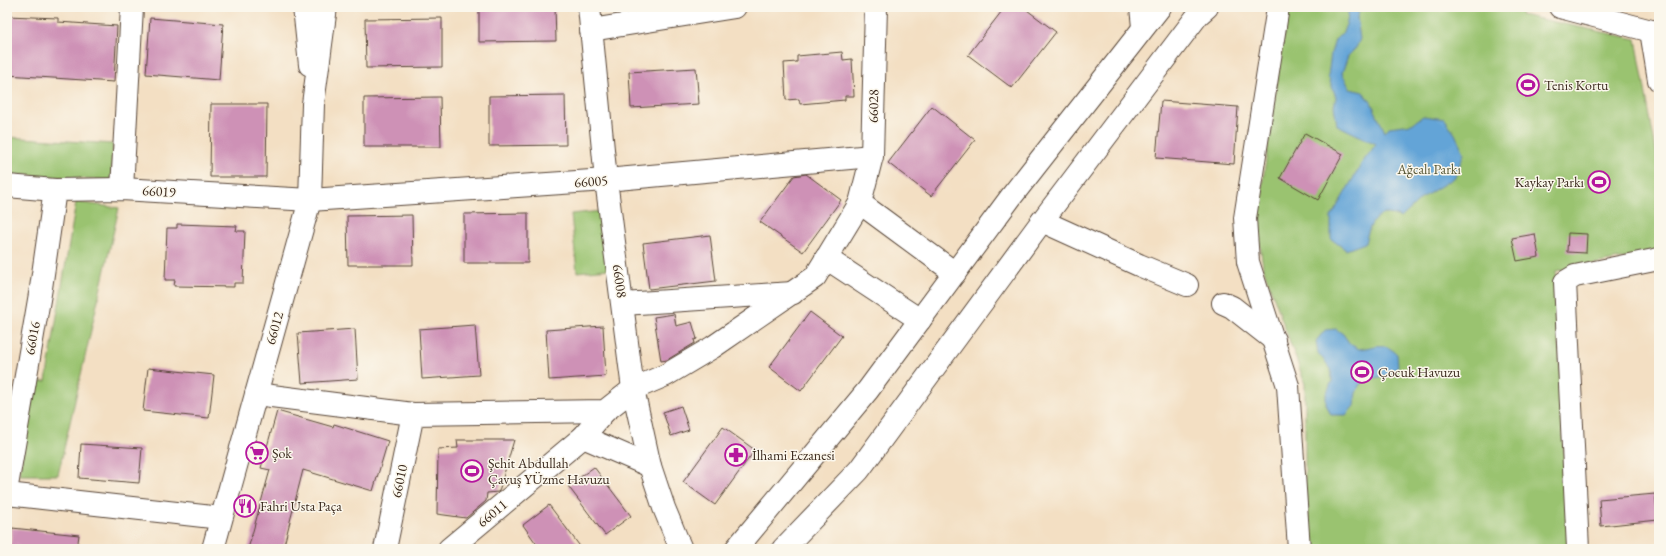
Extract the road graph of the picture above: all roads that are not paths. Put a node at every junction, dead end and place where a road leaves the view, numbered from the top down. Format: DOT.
graph roads {
  1 [pos="132,7"];
  2 [pos="304,7"];
  3 [pos="326,7"];
  4 [pos="589,7"];
  5 [pos="735,7"];
  6 [pos="876,7"];
  7 [pos="1160,7"];
  8 [pos="1207,7"];
  9 [pos="1278,7"];
  10 [pos="1560,7"];
  11 [pos="1142,17"];
  12 [pos="591,30"];
  13 [pos="1655,32"];
  14 [pos="1659,80"];
  15 [pos="313,104"];
  16 [pos="872,156"];
  17 [pos="606,180"];
  18 [pos="7,186"];
  19 [pos="122,189"];
  20 [pos="55,190"];
  21 [pos="310,200"];
  22 [pos="860,203"];
  23 [pos="1042,221"];
  24 [pos="826,258"];
  25 [pos="1659,259"];
  26 [pos="955,273"];
  27 [pos="1187,285"];
  28 [pos="793,293"];
  29 [pos="1223,303"];
  30 [pos="623,304"];
  31 [pos="920,320"];
  32 [pos="1274,340"];
  33 [pos="16,378"];
  34 [pos="633,389"];
  35 [pos="256,394"];
  36 [pos="605,411"];
  37 [pos="413,414"];
  38 [pos="583,437"];
  39 [pos="650,466"];
  40 [pos="7,486"];
  41 [pos="7,494"];
  42 [pos="222,518"];
  43 [pos="213,549"];
  44 [pos="385,549"];
  45 [pos="449,549"];
  46 [pos="681,549"];
  47 [pos="736,549"];
  48 [pos="783,549"];
  49 [pos="1299,549"];
  50 [pos="1578,549"];
  1 -- 19 [label="street"];
  2 -- 15 [label="street, 66012"];
  3 -- 15 [label="street, 66012"];
  4 -- 12 [label="street, 66008"];
  5 -- 12 [label="street"];
  6 -- 16 [label="street, 66028"];
  7 -- 11 [label="street"];
  8 -- 23 [label="street"];
  9 -- 32 [label="street"];
  10 -- 13 [label="street"];
  11 -- 26 [label="street"];
  12 -- 17 [label="street, 66008"];
  13 -- 14 [label="street"];
  15 -- 21 [label="street, 66012"];
  16 -- 17 [label="street, 66005"];
  16 -- 22 [label="street, 66028"];
  17 -- 21 [label="street, 66005"];
  17 -- 30 [label="street, 66008"];
  18 -- 20 [label="street, 66019"];
  19 -- 20 [label="street, 66019"];
  19 -- 21 [label="street, 66019"];
  20 -- 33 [label="street, 66016"];
  21 -- 35 [label="street, 66012"];
  22 -- 24 [label="street, 66028"];
  22 -- 26 [label="street"];
  23 -- 27 [label="street"];
  23 -- 48 [label="street"];
  24 -- 28 [label="street, 66028"];
  24 -- 31 [label="street"];
  25 -- 50 [label="street"];
  26 -- 31 [label="street"];
  28 -- 30 [label="street"];
  28 -- 34 [label="street, 66011"];
  29 -- 32 [label="street"];
  30 -- 34 [label="street, 66008"];
  31 -- 47 [label="street"];
  32 -- 49 [label="street"];
  33 -- 40 [label="street, 66016"];
  34 -- 36 [label="street, 66011"];
  34 -- 39 [label="street, 66008"];
  35 -- 37 [label="street"];
  35 -- 42 [label="street, 66012"];
  36 -- 37 [label="street"];
  36 -- 38 [label="street, 66011"];
  37 -- 44 [label="street, 66010"];
  38 -- 39 [label="street"];
  38 -- 45 [label="street, 66011"];
  39 -- 46 [label="street, 66008"];
  41 -- 42 [label="street"];
  42 -- 43 [label="street, 66012"];
}
